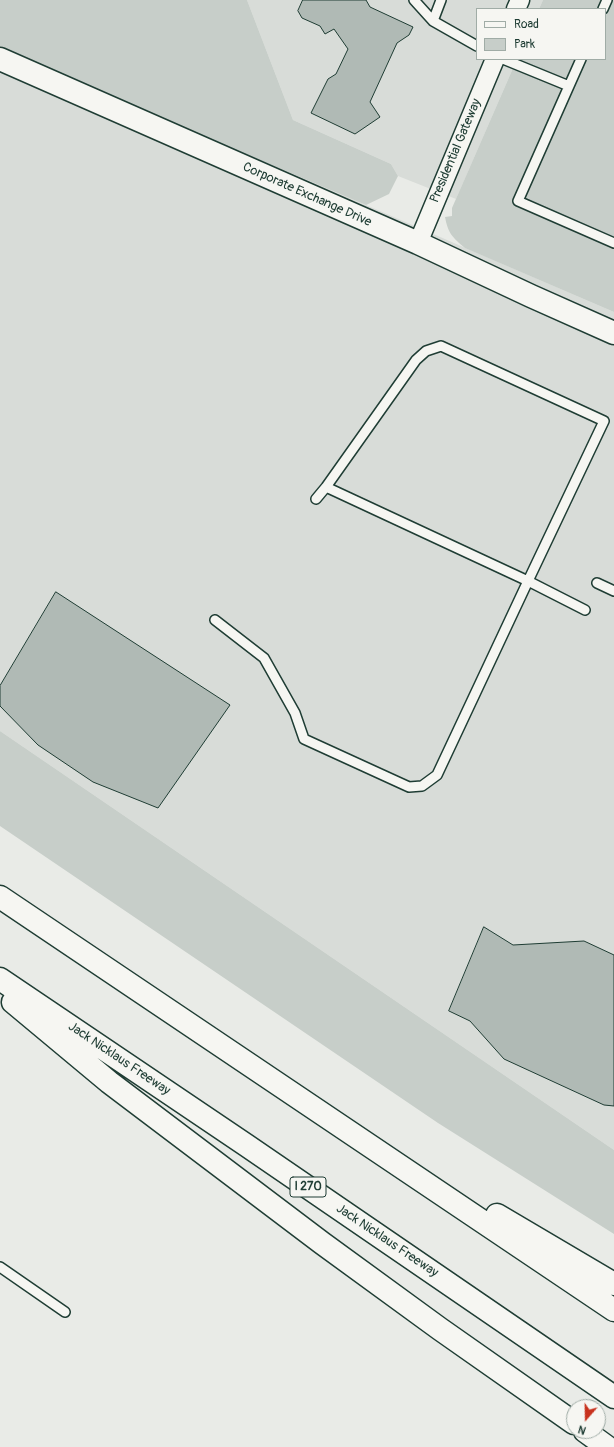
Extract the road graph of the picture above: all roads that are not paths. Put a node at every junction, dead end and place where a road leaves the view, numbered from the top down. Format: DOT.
graph roads {
  1 [pos="414,0"];
  2 [pos="441,0"];
  3 [pos="433,21"];
  4 [pos="476,45"];
  5 [pos="0,59"];
  6 [pos="495,60"];
  7 [pos="505,60"];
  8 [pos="581,60"];
  9 [pos="569,86"];
  10 [pos="418,243"];
  11 [pos="614,243"];
  12 [pos="614,333"];
  13 [pos="326,487"];
  14 [pos="316,499"];
  15 [pos="528,581"];
  16 [pos="597,584"];
  17 [pos="614,591"];
  18 [pos="585,610"];
  19 [pos="215,620"];
  20 [pos="0,897"];
  21 [pos="0,979"];
  22 [pos="0,991"];
  23 [pos="309,1106"];
  24 [pos="0,1267"];
  25 [pos="614,1284"];
  26 [pos="614,1310"];
  27 [pos="65,1312"];
  28 [pos="614,1397"];
  29 [pos="566,1417"];
  30 [pos="596,1439"];
  31 [pos="608,1447"];
  1 -- 3 [label="lane"];
  2 -- 3 [label="lane"];
  3 -- 4 [label="lane"];
  5 -- 10 [label="main road, Corporate Exchange Drive"];
  6 -- 10 [label="street, Presidential Gateway"];
  7 -- 9 [label="lane"];
  8 -- 9 [label="lane"];
  9 -- 11 [label="lane"];
  10 -- 12 [label="main road, Corporate Exchange Drive"];
  13 -- 14 [label="lane"];
  13 -- 15 [label="lane"];
  13 -- 15 [label="lane"];
  15 -- 18 [label="lane"];
  15 -- 19 [label="lane"];
  16 -- 17 [label="lane"];
  20 -- 23 [label="main road"];
  21 -- 28 [label="main road, Jack Nicklaus Freeway / I 270"];
  22 -- 29 [label="main road"];
  23 -- 25 [label="main road"];
  23 -- 26 [label="main road"];
  24 -- 27 [label="lane"];
  30 -- 31 [label="main road"];
}
